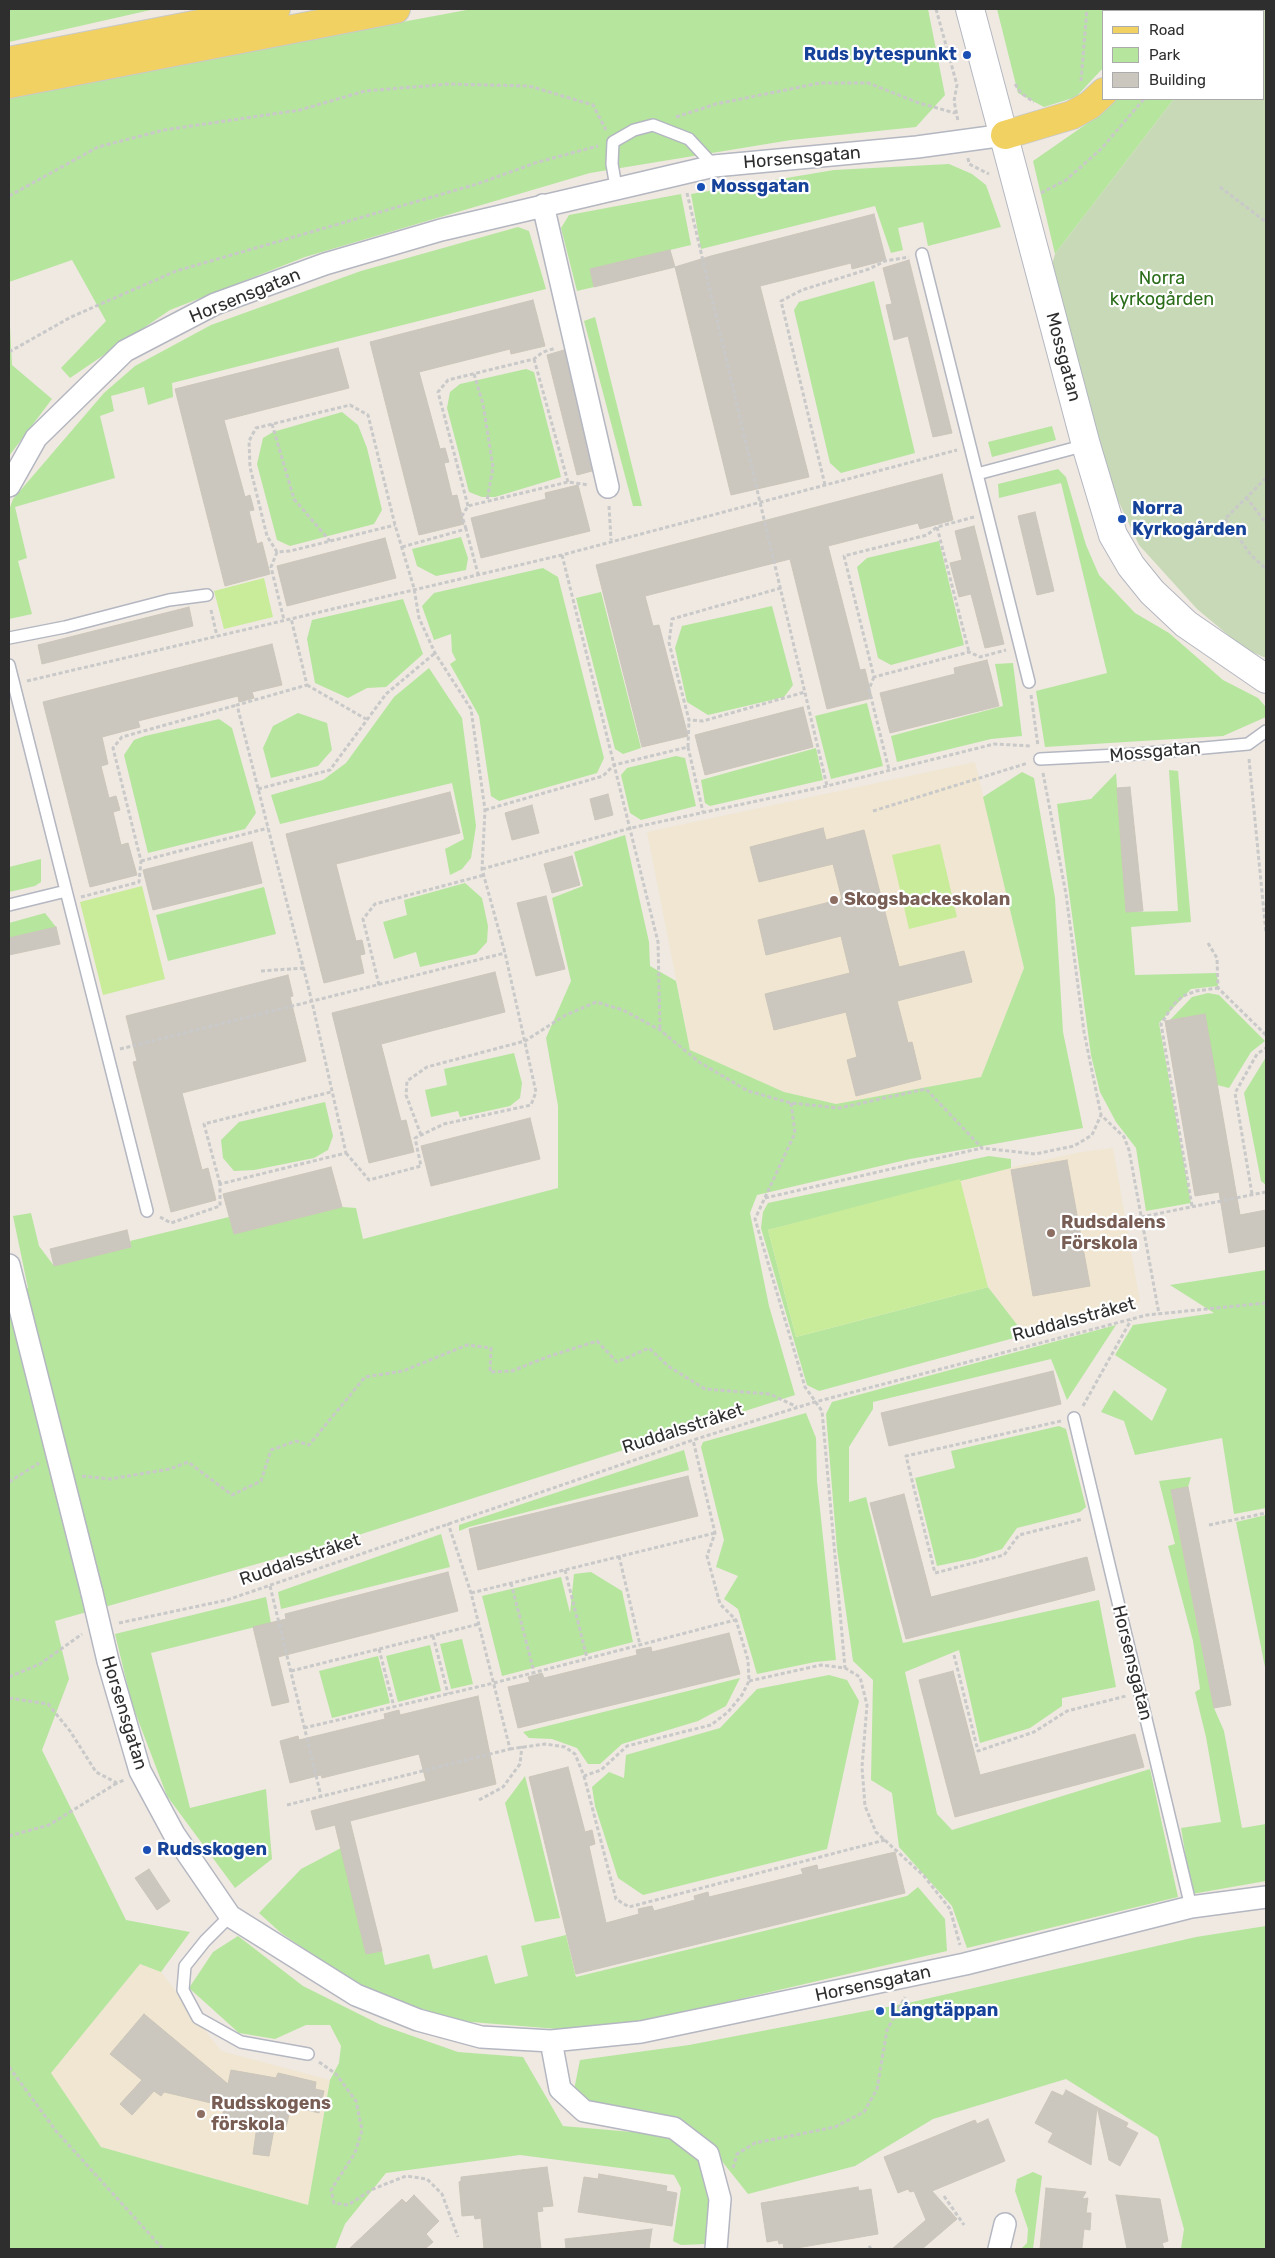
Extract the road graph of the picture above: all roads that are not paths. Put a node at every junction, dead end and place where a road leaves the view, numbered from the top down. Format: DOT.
graph roads {
  1 [pos="276,9"];
  2 [pos="396,9"];
  3 [pos="970,9"];
  4 [pos="9,61"];
  5 [pos="9,84"];
  6 [pos="1092,88"];
  7 [pos="1005,135"];
  8 [pos="714,166"];
  9 [pos="616,187"];
  10 [pos="543,205"];
  11 [pos="922,254"];
  12 [pos="1086,445"];
  13 [pos="977,474"];
  14 [pos="9,486"];
  15 [pos="608,487"];
  16 [pos="207,595"];
  17 [pos="9,638"];
  18 [pos="9,665"];
  19 [pos="1266,679"];
  20 [pos="1029,682"];
  21 [pos="1266,731"];
  22 [pos="1040,759"];
  23 [pos="68,895"];
  24 [pos="9,905"];
  25 [pos="147,1211"];
  26 [pos="9,1265"];
  27 [pos="1074,1418"];
  28 [pos="1266,1897"];
  29 [pos="1191,1907"];
  30 [pos="230,1916"];
  31 [pos="551,2041"];
  32 [pos="308,2054"];
  33 [pos="1005,2224"];
  34 [pos="716,2249"];
  35 [pos="999,2249"];
  1 -- 4 [label="main road"];
  2 -- 5 [label="main road"];
  3 -- 7 [label="street, Mossgatan"];
  6 -- 7 [label="main road"];
  7 -- 8 [label="street, Horsensgatan"];
  7 -- 12 [label="street, Mossgatan"];
  8 -- 9 [label="street, Horsensgatan"];
  8 -- 9 [label="lane"];
  9 -- 10 [label="street, Horsensgatan"];
  10 -- 14 [label="street, Horsensgatan"];
  10 -- 15 [label="street"];
  11 -- 13 [label="lane"];
  12 -- 13 [label="lane"];
  12 -- 19 [label="street, Mossgatan"];
  13 -- 20 [label="lane"];
  16 -- 17 [label="lane"];
  18 -- 23 [label="lane"];
  21 -- 22 [label="lane, Mossgatan"];
  23 -- 24 [label="lane"];
  23 -- 25 [label="lane"];
  26 -- 30 [label="street, Horsensgatan, bridge"];
  27 -- 29 [label="lane, Horsensgatan"];
  28 -- 29 [label="street, Horsensgatan"];
  29 -- 31 [label="street, Horsensgatan"];
  30 -- 31 [label="street, Horsensgatan"];
  30 -- 32 [label="lane"];
  31 -- 34 [label="street"];
  33 -- 35 [label="street"];
}
